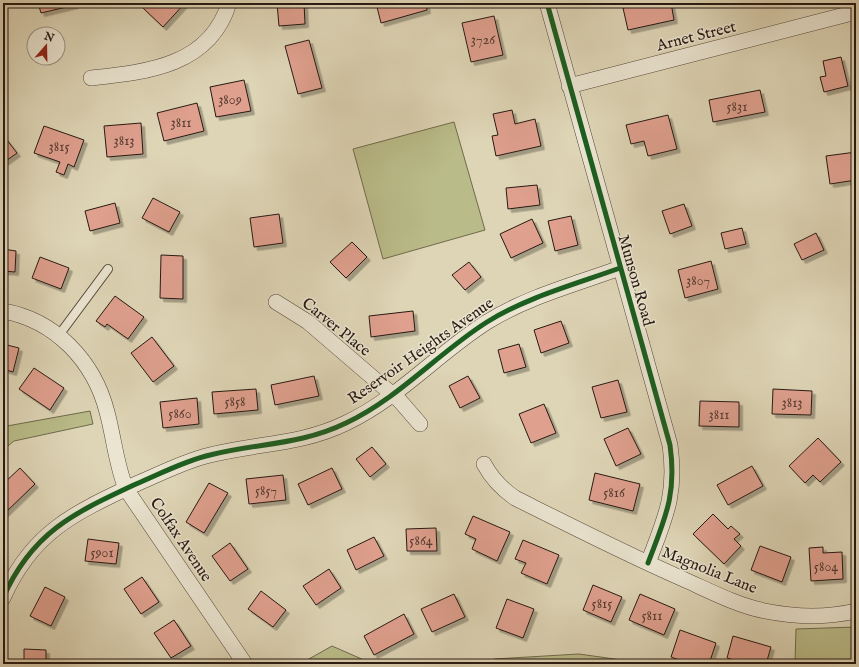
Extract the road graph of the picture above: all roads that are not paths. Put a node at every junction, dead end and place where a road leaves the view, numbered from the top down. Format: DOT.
graph roads {
  1 [pos="230,3"];
  2 [pos="547,3"];
  3 [pos="856,12"];
  4 [pos="91,78"];
  5 [pos="569,86"];
  6 [pos="620,268"];
  7 [pos="108,269"];
  8 [pos="276,302"];
  9 [pos="3,311"];
  10 [pos="59,335"];
  11 [pos="392,395"];
  12 [pos="420,424"];
  13 [pos="484,464"];
  14 [pos="126,489"];
  15 [pos="648,564"];
  16 [pos="3,598"];
  17 [pos="856,611"];
  18 [pos="245,664"];
  1 -- 4 [label="street"];
  2 -- 5 [label="street, Munson Road"];
  3 -- 5 [label="street, Arnet Street"];
  5 -- 6 [label="street, Munson Road"];
  6 -- 11 [label="street, Reservoir Heights Avenue"];
  6 -- 15 [label="street, Munson Road"];
  7 -- 10 [label="lane"];
  8 -- 11 [label="street, Carver Place"];
  9 -- 10 [label="street, Colfax Avenue"];
  10 -- 14 [label="street, Colfax Avenue"];
  11 -- 12 [label="street, Carver Place"];
  11 -- 14 [label="street, Reservoir Heights Avenue"];
  13 -- 15 [label="street, Magnolia Lane"];
  14 -- 16 [label="street, Reservoir Heights Avenue"];
  14 -- 18 [label="street, Colfax Avenue"];
  15 -- 17 [label="street, Magnolia Lane"];
}
